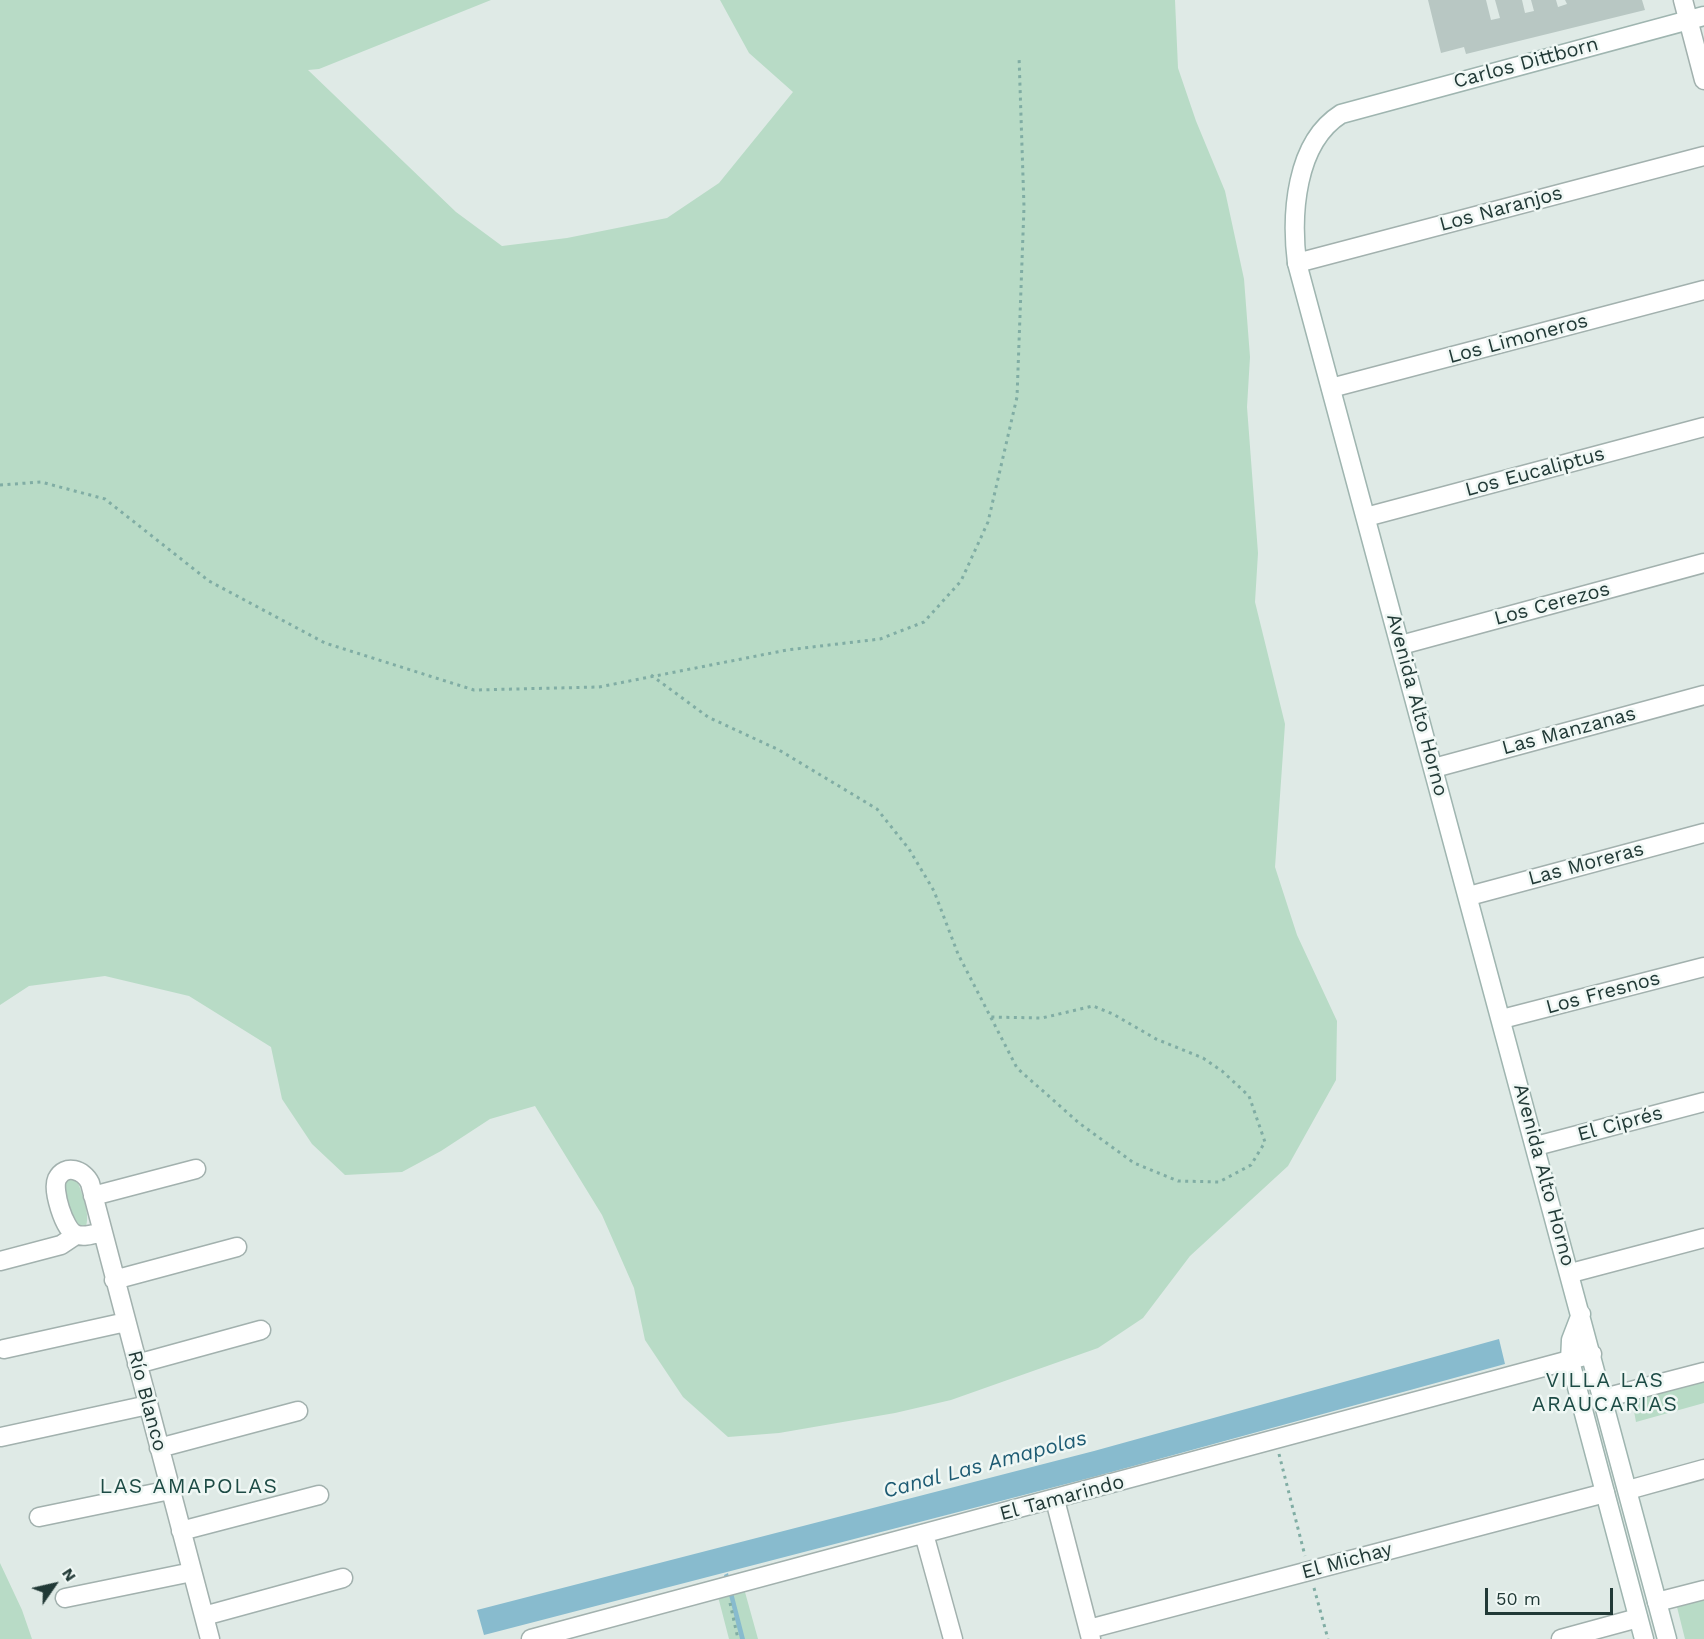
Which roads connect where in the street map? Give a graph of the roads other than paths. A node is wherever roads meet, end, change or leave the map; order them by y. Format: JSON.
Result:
{"nodes":[{"id":1,"x":1683,"y":0,"type":"edge"},
{"id":2,"x":1696,"y":18,"type":"edge"},
{"id":3,"x":1704,"y":80,"type":"edge"},
{"id":4,"x":1349,"y":110,"type":"joint"},
{"id":5,"x":1704,"y":156,"type":"edge"},
{"id":6,"x":1297,"y":263,"type":"junction"},
{"id":7,"x":1704,"y":290,"type":"edge"},
{"id":8,"x":1331,"y":388,"type":"junction"},
{"id":9,"x":1704,"y":427,"type":"edge"},
{"id":10,"x":1366,"y":517,"type":"junction"},
{"id":11,"x":1704,"y":563,"type":"edge"},
{"id":12,"x":1401,"y":645,"type":"junction"},
{"id":13,"x":1704,"y":695,"type":"edge"},
{"id":14,"x":1434,"y":768,"type":"junction"},
{"id":15,"x":1704,"y":833,"type":"edge"},
{"id":16,"x":1468,"y":896,"type":"junction"},
{"id":17,"x":1704,"y":967,"type":"edge"},
{"id":18,"x":1502,"y":1019,"type":"junction"},
{"id":19,"x":1704,"y":1102,"type":"edge"},
{"id":20,"x":1536,"y":1146,"type":"junction"},
{"id":21,"x":196,"y":1169,"type":"dead end"},
{"id":22,"x":93,"y":1196,"type":"junction"},
{"id":23,"x":102,"y":1232,"type":"junction"},
{"id":24,"x":76,"y":1234,"type":"junction"},
{"id":25,"x":1704,"y":1238,"type":"edge"},
{"id":26,"x":237,"y":1247,"type":"dead end"},
{"id":27,"x":0,"y":1261,"type":"edge"},
{"id":28,"x":1571,"y":1274,"type":"junction"},
{"id":29,"x":114,"y":1280,"type":"junction"},
{"id":30,"x":1581,"y":1314,"type":"junction"},
{"id":31,"x":126,"y":1322,"type":"junction"},
{"id":32,"x":261,"y":1330,"type":"dead end"},
{"id":33,"x":4,"y":1349,"type":"dead end"},
{"id":34,"x":1592,"y":1354,"type":"junction"},
{"id":35,"x":1570,"y":1361,"type":"junction"},
{"id":36,"x":137,"y":1364,"type":"junction"},
{"id":37,"x":1704,"y":1372,"type":"edge"},
{"id":38,"x":1604,"y":1398,"type":"junction"},
{"id":39,"x":148,"y":1405,"type":"junction"},
{"id":40,"x":298,"y":1411,"type":"dead end"},
{"id":41,"x":1,"y":1437,"type":"edge"},
{"id":42,"x":159,"y":1448,"type":"junction"},
{"id":43,"x":1704,"y":1469,"type":"edge"},
{"id":44,"x":170,"y":1490,"type":"junction"},
{"id":45,"x":1628,"y":1490,"type":"junction"},
{"id":46,"x":1605,"y":1493,"type":"junction"},
{"id":47,"x":319,"y":1495,"type":"dead end"},
{"id":48,"x":1055,"y":1500,"type":"junction"},
{"id":49,"x":39,"y":1517,"type":"dead end"},
{"id":50,"x":181,"y":1531,"type":"junction"},
{"id":51,"x":924,"y":1534,"type":"junction"},
{"id":52,"x":192,"y":1572,"type":"junction"},
{"id":53,"x":343,"y":1578,"type":"dead end"},
{"id":54,"x":1704,"y":1590,"type":"edge"},
{"id":55,"x":64,"y":1598,"type":"dead end"},
{"id":56,"x":1657,"y":1602,"type":"junction"},
{"id":57,"x":204,"y":1616,"type":"junction"},
{"id":58,"x":1638,"y":1618,"type":"junction"},
{"id":59,"x":1090,"y":1634,"type":"edge"},
{"id":60,"x":210,"y":1639,"type":"edge"},
{"id":61,"x":531,"y":1639,"type":"edge"},
{"id":62,"x":953,"y":1639,"type":"edge"},
{"id":63,"x":1561,"y":1639,"type":"edge"},
{"id":64,"x":1644,"y":1639,"type":"edge"},
{"id":65,"x":1667,"y":1639,"type":"edge"}],
"edges":[{"from":1,"to":2,"type":"street"},
{"from":2,"to":3,"type":"street"},
{"from":2,"to":4,"type":"street","name":"Carlos Dittborn"},
{"from":4,"to":6,"type":"street","name":"Avenida Alto Horno"},
{"from":5,"to":6,"type":"street","name":"Los Naranjos"},
{"from":6,"to":8,"type":"street","name":"Avenida Alto Horno"},
{"from":7,"to":8,"type":"street","name":"Los Limoneros"},
{"from":8,"to":10,"type":"street","name":"Avenida Alto Horno"},
{"from":9,"to":10,"type":"street","name":"Los Eucaliptus"},
{"from":10,"to":12,"type":"street","name":"Avenida Alto Horno"},
{"from":11,"to":12,"type":"street","name":"Los Cerezos"},
{"from":12,"to":14,"type":"street","name":"Avenida Alto Horno"},
{"from":13,"to":14,"type":"street","name":"Las Manzanas"},
{"from":14,"to":16,"type":"street","name":"Avenida Alto Horno"},
{"from":15,"to":16,"type":"street","name":"Las Moreras"},
{"from":16,"to":18,"type":"street","name":"Avenida Alto Horno"},
{"from":17,"to":18,"type":"street","name":"Los Fresnos"},
{"from":18,"to":20,"type":"street","name":"Avenida Alto Horno"},
{"from":19,"to":20,"type":"street","name":"El Ciprés"},
{"from":20,"to":28,"type":"street","name":"Avenida Alto Horno"},
{"from":21,"to":22,"type":"street"},
{"from":22,"to":23,"type":"street","name":"Río Blanco"},
{"from":22,"to":24,"type":"street","name":"Río Blanco"},
{"from":23,"to":24,"type":"street"},
{"from":23,"to":29,"type":"street","name":"Río Blanco"},
{"from":24,"to":27,"type":"street"},
{"from":25,"to":28,"type":"street"},
{"from":26,"to":29,"type":"street"},
{"from":28,"to":30,"type":"street","name":"Avenida Alto Horno"},
{"from":29,"to":31,"type":"street","name":"Río Blanco"},
{"from":30,"to":34,"type":"street","name":"Avenida Alto Horno"},
{"from":30,"to":35,"type":"street"},
{"from":31,"to":33,"type":"street"},
{"from":31,"to":36,"type":"street","name":"Río Blanco"},
{"from":32,"to":36,"type":"street"},
{"from":34,"to":35,"type":"street","name":"El Tamarindo"},
{"from":34,"to":38,"type":"street","name":"Avenida Alto Horno"},
{"from":35,"to":46,"type":"street"},
{"from":35,"to":48,"type":"street","name":"El Tamarindo"},
{"from":36,"to":39,"type":"street","name":"Río Blanco"},
{"from":37,"to":38,"type":"street"},
{"from":38,"to":45,"type":"street","name":"Avenida Alto Horno"},
{"from":39,"to":41,"type":"street"},
{"from":39,"to":42,"type":"street","name":"Río Blanco"},
{"from":40,"to":42,"type":"street"},
{"from":42,"to":44,"type":"street","name":"Río Blanco"},
{"from":43,"to":45,"type":"street"},
{"from":44,"to":49,"type":"street"},
{"from":44,"to":50,"type":"street","name":"Río Blanco"},
{"from":45,"to":56,"type":"street","name":"Avenida Alto Horno"},
{"from":46,"to":58,"type":"street"},
{"from":46,"to":59,"type":"street","name":"El Michay"},
{"from":47,"to":50,"type":"street"},
{"from":48,"to":51,"type":"street","name":"El Tamarindo"},
{"from":48,"to":59,"type":"street"},
{"from":50,"to":52,"type":"street","name":"Río Blanco"},
{"from":51,"to":61,"type":"street","name":"El Tamarindo"},
{"from":51,"to":62,"type":"street"},
{"from":52,"to":55,"type":"street"},
{"from":52,"to":57,"type":"street","name":"Río Blanco"},
{"from":53,"to":57,"type":"street"},
{"from":54,"to":56,"type":"street"},
{"from":56,"to":65,"type":"street","name":"Avenida Alto Horno"},
{"from":57,"to":60,"type":"street","name":"Río Blanco"},
{"from":58,"to":63,"type":"street"},
{"from":58,"to":64,"type":"street"}]}
